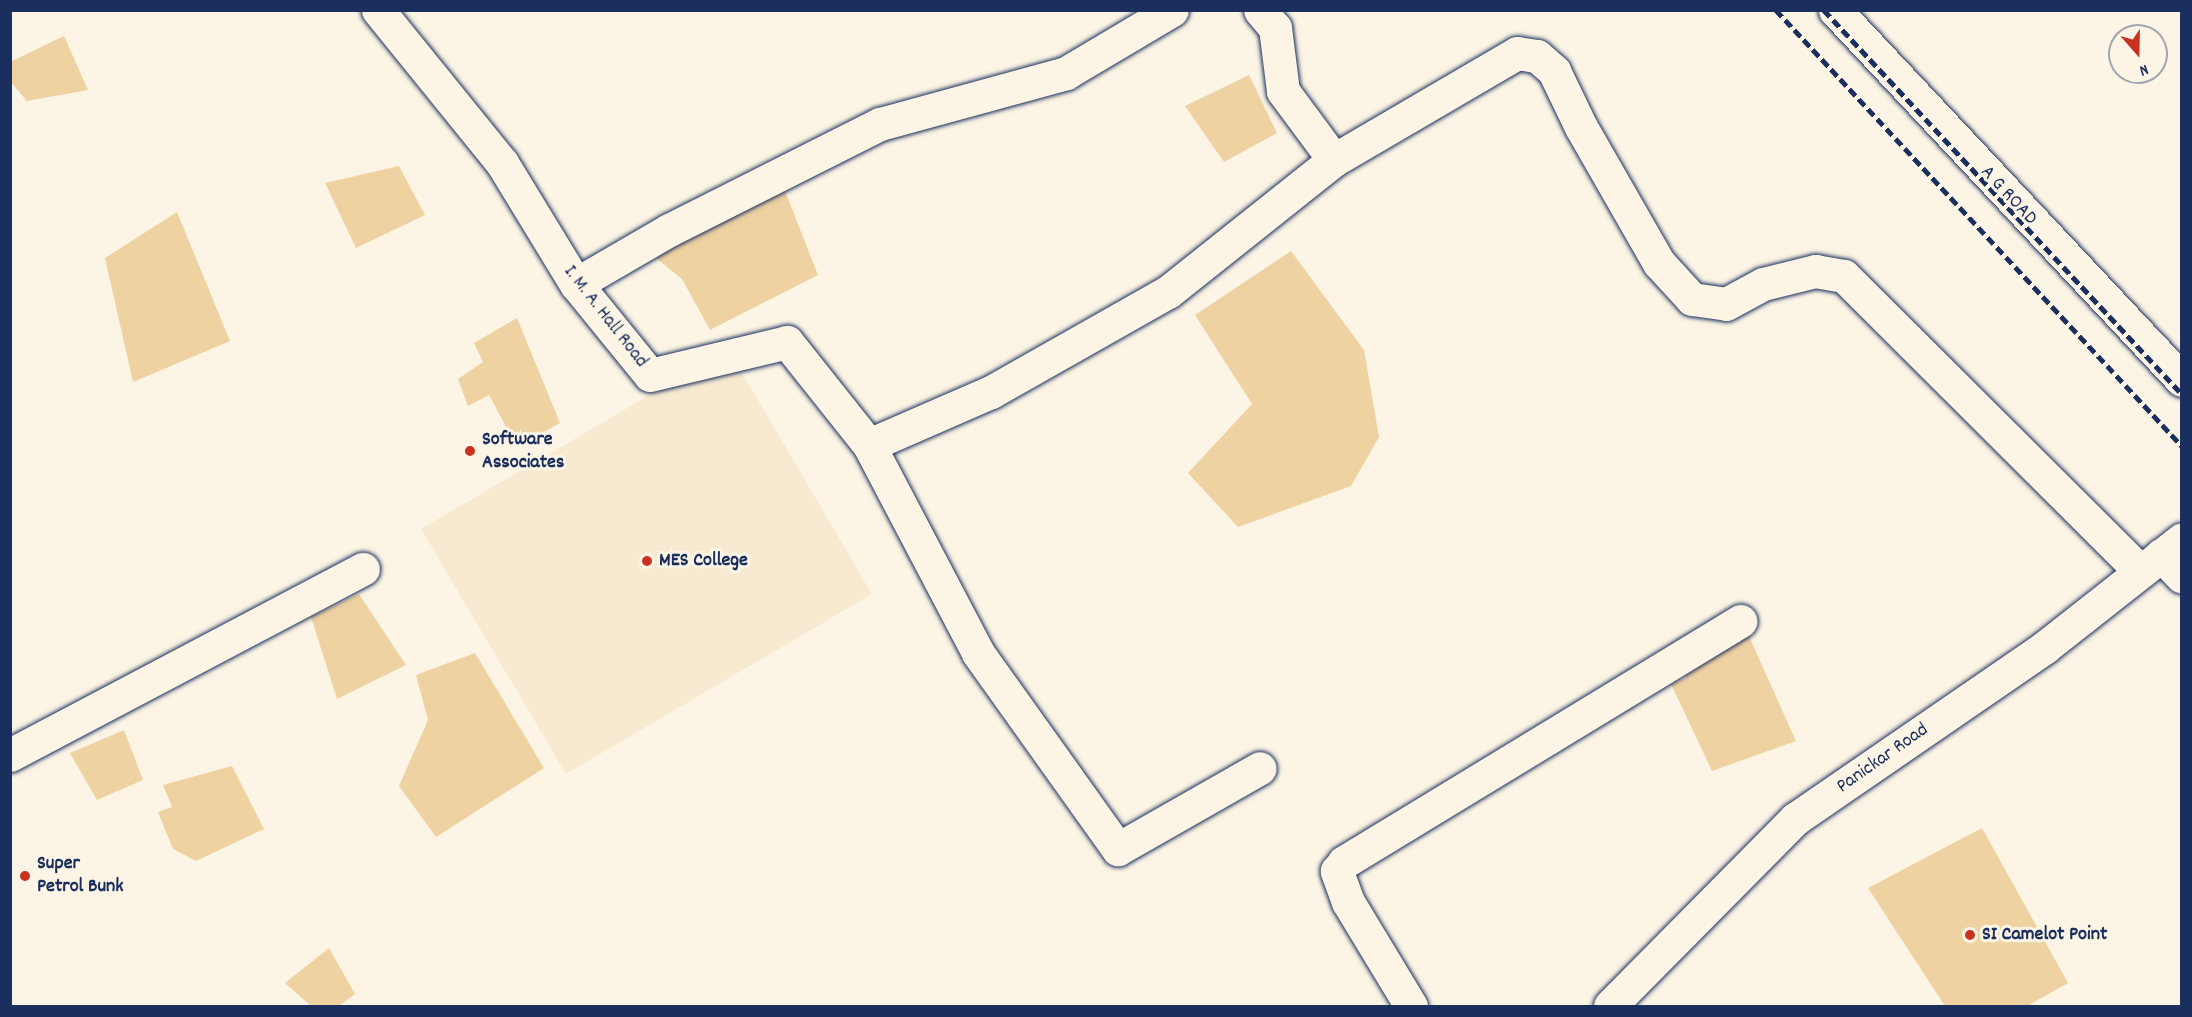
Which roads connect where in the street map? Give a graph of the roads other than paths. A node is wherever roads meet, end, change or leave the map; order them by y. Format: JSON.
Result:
{"nodes":[{"id":1,"x":378,"y":10,"type":"edge"},
{"id":2,"x":1172,"y":10,"type":"edge"},
{"id":3,"x":1260,"y":10,"type":"edge"},
{"id":4,"x":1835,"y":10,"type":"edge"},
{"id":5,"x":1334,"y":160,"type":"junction"},
{"id":6,"x":576,"y":284,"type":"junction"},
{"id":7,"x":2181,"y":381,"type":"edge"},
{"id":8,"x":869,"y":445,"type":"junction"},
{"id":9,"x":2166,"y":560,"type":"edge"},
{"id":10,"x":363,"y":570,"type":"dead end"},
{"id":11,"x":1741,"y":621,"type":"dead end"},
{"id":12,"x":10,"y":755,"type":"edge"},
{"id":13,"x":1260,"y":768,"type":"dead end"},
{"id":14,"x":1411,"y":1006,"type":"edge"},
{"id":15,"x":1610,"y":1006,"type":"edge"}],
"edges":[{"from":1,"to":6,"type":"street","name":"I. M. A. Hall Road"},
{"from":2,"to":6,"type":"street"},
{"from":3,"to":5,"type":"street"},
{"from":4,"to":7,"type":"street","name":"A G ROAD"},
{"from":5,"to":8,"type":"street"},
{"from":5,"to":9,"type":"street"},
{"from":6,"to":8,"type":"street","name":"I. M. A. Hall Road"},
{"from":8,"to":13,"type":"street"},
{"from":9,"to":15,"type":"street","name":"Panickar Road"},
{"from":10,"to":12,"type":"street"},
{"from":11,"to":14,"type":"street"}]}
